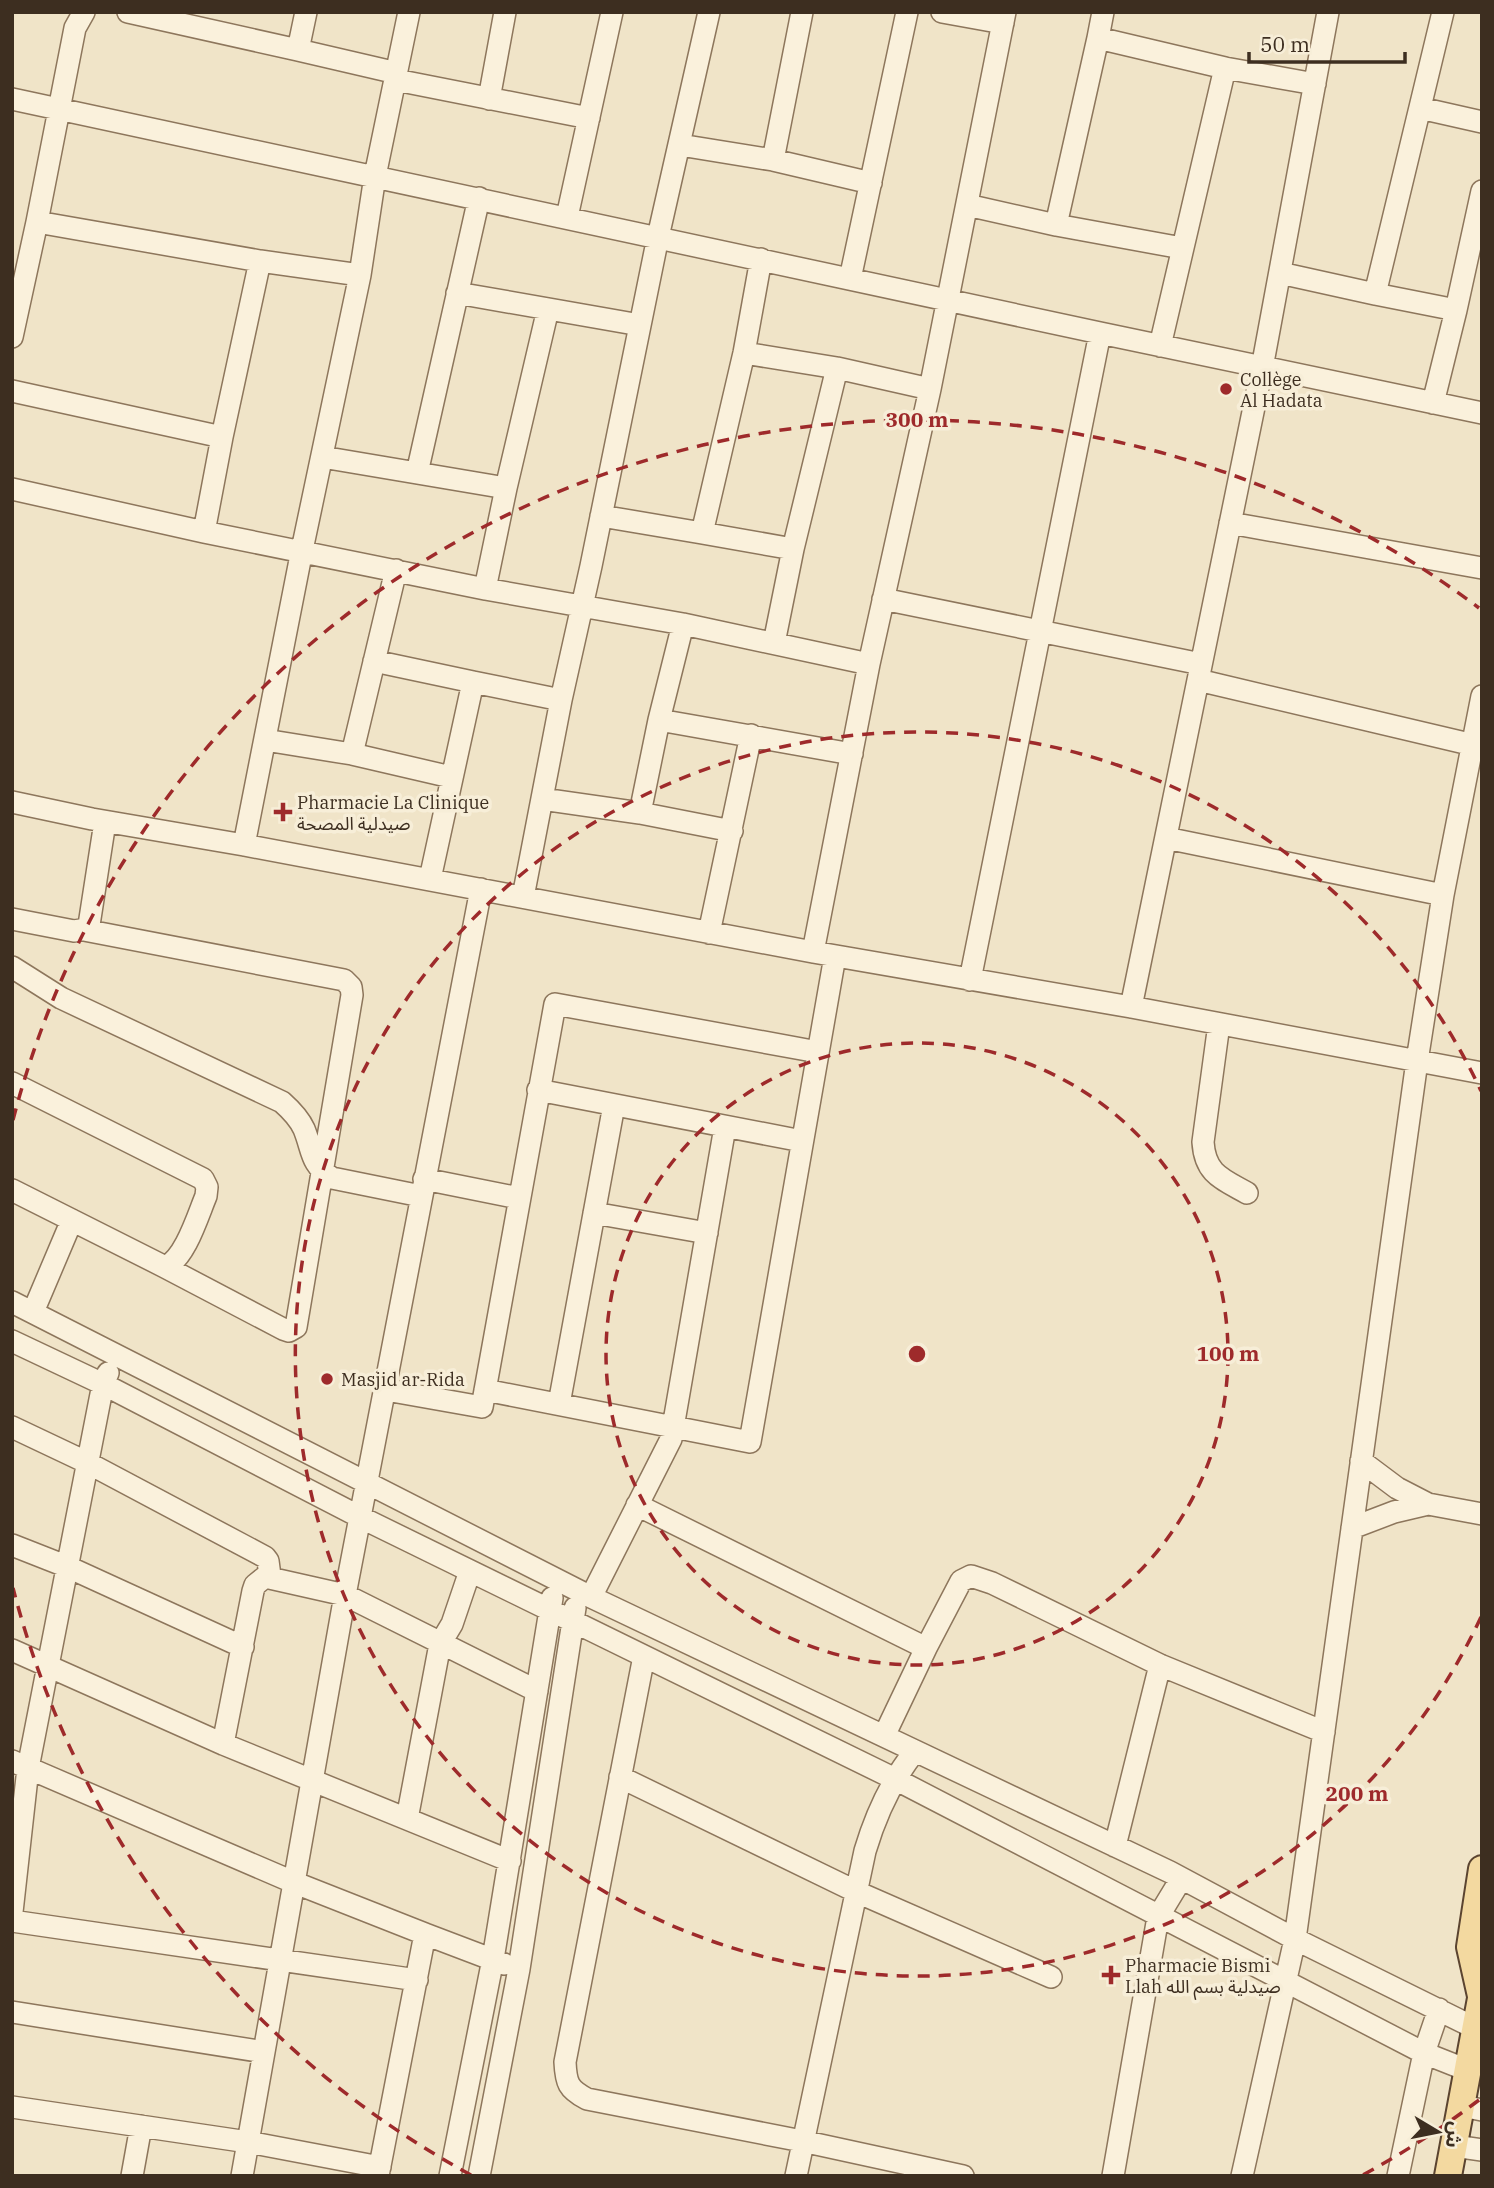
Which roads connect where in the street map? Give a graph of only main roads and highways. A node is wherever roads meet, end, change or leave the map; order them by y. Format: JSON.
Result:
{"nodes":[{"id":1,"x":1482,"y":1869,"type":"edge"},
{"id":2,"x":1481,"y":1995,"type":"edge"},
{"id":3,"x":1472,"y":2108,"type":"edge"},
{"id":4,"x":1448,"y":2176,"type":"edge"}],
"edges":[{"from":1,"to":2,"type":"main road"},
{"from":2,"to":3,"type":"main road"},
{"from":3,"to":4,"type":"main road"}]}
